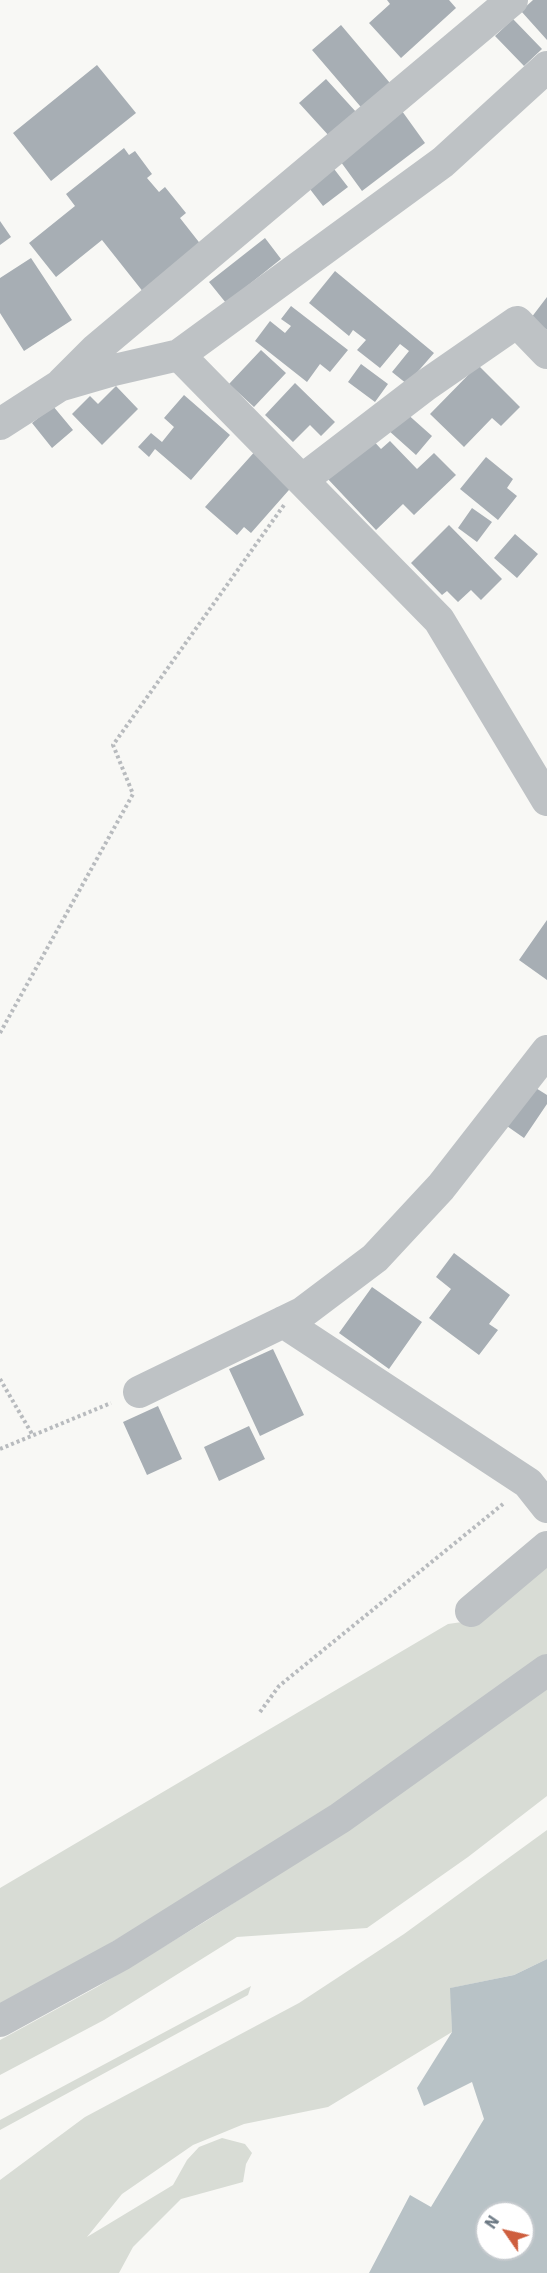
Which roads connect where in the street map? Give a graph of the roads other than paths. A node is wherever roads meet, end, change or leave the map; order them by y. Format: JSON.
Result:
{"nodes":[{"id":1,"x":512,"y":0,"type":"edge"},
{"id":2,"x":547,"y":67,"type":"edge"},
{"id":3,"x":547,"y":353,"type":"edge"},
{"id":4,"x":179,"y":355,"type":"junction"},
{"id":5,"x":59,"y":386,"type":"junction"},
{"id":6,"x":0,"y":424,"type":"edge"},
{"id":7,"x":302,"y":480,"type":"junction"},
{"id":8,"x":547,"y":800,"type":"edge"},
{"id":9,"x":547,"y":1051,"type":"edge"},
{"id":10,"x":283,"y":1322,"type":"junction"},
{"id":11,"x":139,"y":1392,"type":"road end"},
{"id":12,"x":541,"y":1489,"type":"edge"},
{"id":13,"x":547,"y":1547,"type":"edge"},
{"id":14,"x":471,"y":1611,"type":"dead end"},
{"id":15,"x":547,"y":1670,"type":"edge"},
{"id":16,"x":0,"y":2021,"type":"edge"}],
"edges":[{"from":1,"to":5,"type":"street"},
{"from":2,"to":4,"type":"street"},
{"from":3,"to":7,"type":"street"},
{"from":4,"to":5,"type":"street"},
{"from":4,"to":7,"type":"street"},
{"from":5,"to":6,"type":"street"},
{"from":7,"to":8,"type":"street"},
{"from":9,"to":10,"type":"street"},
{"from":10,"to":11,"type":"street"},
{"from":10,"to":12,"type":"street"},
{"from":13,"to":14,"type":"street"},
{"from":15,"to":16,"type":"street"}]}
